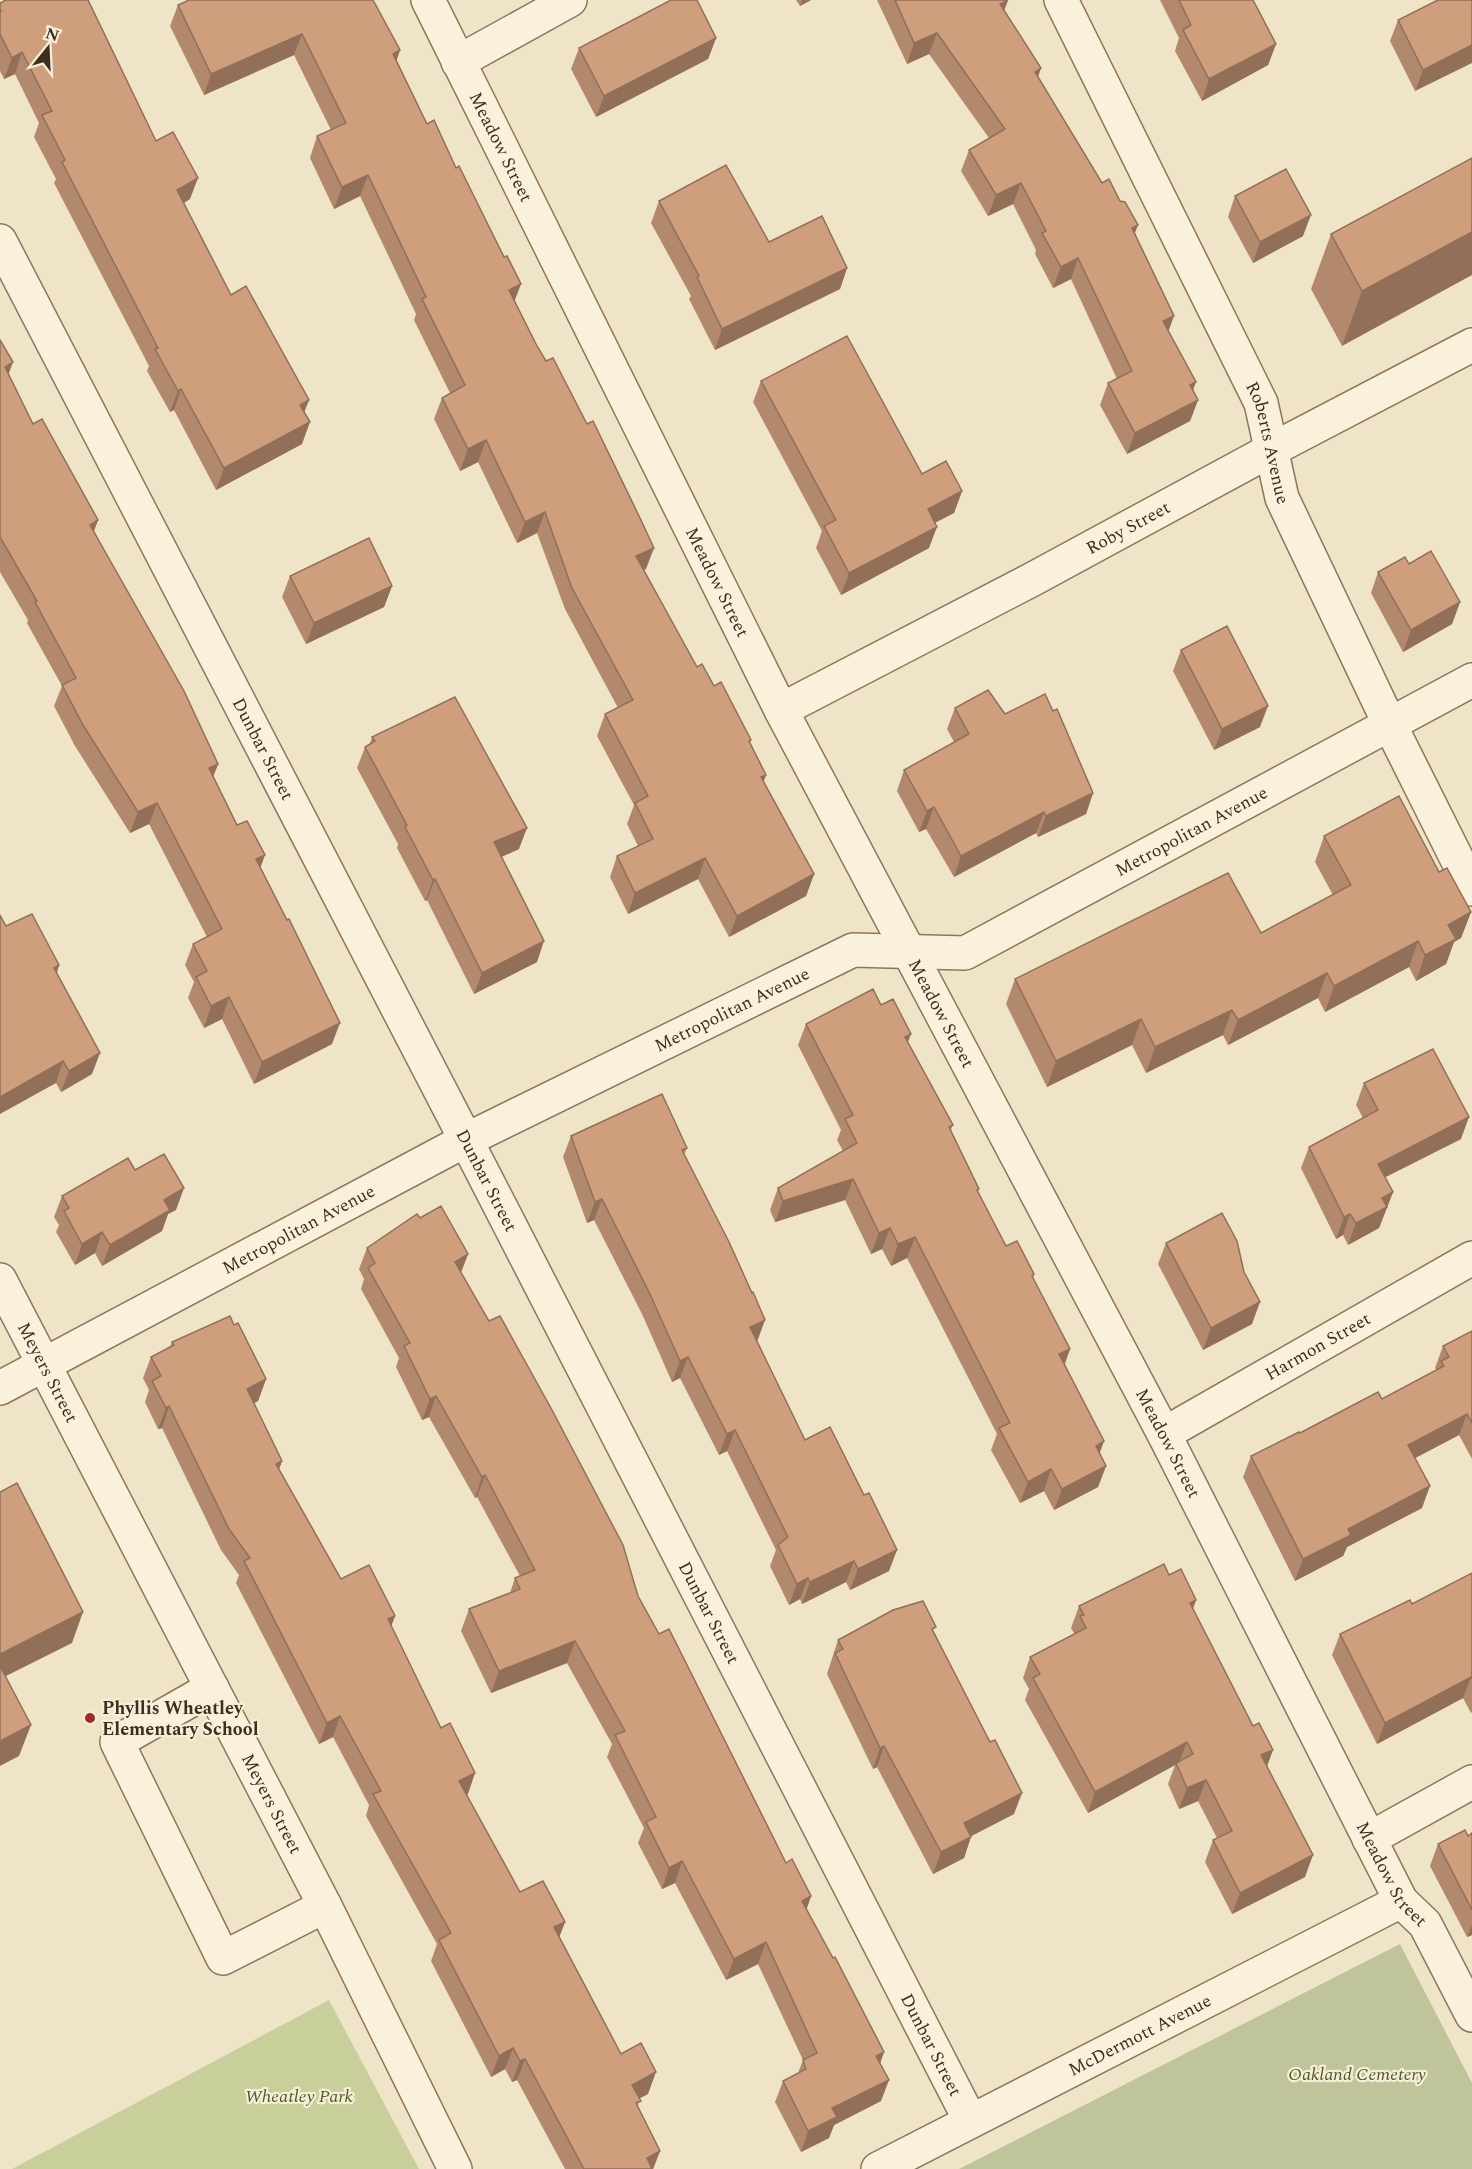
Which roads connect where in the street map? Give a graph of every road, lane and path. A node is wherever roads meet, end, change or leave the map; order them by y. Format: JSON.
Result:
{"nodes":[{"id":1,"x":428,"y":0,"type":"edge"},
{"id":2,"x":570,"y":0,"type":"edge"},
{"id":3,"x":1061,"y":0,"type":"edge"},
{"id":4,"x":458,"y":62,"type":"junction"},
{"id":5,"x":0,"y":241,"type":"edge"},
{"id":6,"x":1472,"y":345,"type":"edge"},
{"id":7,"x":1271,"y":450,"type":"junction"},
{"id":8,"x":1472,"y":680,"type":"edge"},
{"id":9,"x":782,"y":710,"type":"junction"},
{"id":10,"x":1390,"y":725,"type":"junction"},
{"id":11,"x":1472,"y":889,"type":"edge"},
{"id":12,"x":908,"y":950,"type":"junction"},
{"id":13,"x":466,"y":1140,"type":"junction"},
{"id":14,"x":1472,"y":1258,"type":"edge"},
{"id":15,"x":0,"y":1280,"type":"edge"},
{"id":16,"x":44,"y":1365,"type":"junction"},
{"id":17,"x":0,"y":1388,"type":"edge"},
{"id":18,"x":1164,"y":1434,"type":"junction"},
{"id":19,"x":212,"y":1688,"type":"junction"},
{"id":20,"x":1472,"y":1782,"type":"edge"},
{"id":21,"x":1369,"y":1839,"type":"junction"},
{"id":22,"x":1401,"y":1901,"type":"junction"},
{"id":23,"x":326,"y":1906,"type":"junction"},
{"id":24,"x":1472,"y":2015,"type":"edge"},
{"id":25,"x":970,"y":2120,"type":"junction"},
{"id":26,"x":455,"y":2169,"type":"edge"},
{"id":27,"x":878,"y":2169,"type":"edge"}],
"edges":[{"from":1,"to":4,"type":"street","name":"Meadow Street"},
{"from":2,"to":4,"type":"street"},
{"from":3,"to":7,"type":"street","name":"Roberts Avenue"},
{"from":4,"to":9,"type":"street","name":"Meadow Street"},
{"from":5,"to":13,"type":"street","name":"Dunbar Street"},
{"from":6,"to":7,"type":"street","name":"Roby Street"},
{"from":7,"to":9,"type":"street","name":"Roby Street"},
{"from":7,"to":10,"type":"street","name":"Roberts Avenue"},
{"from":8,"to":10,"type":"street","name":"Metropolitan Avenue"},
{"from":9,"to":12,"type":"street","name":"Meadow Street"},
{"from":10,"to":11,"type":"street","name":"Roberts Avenue"},
{"from":10,"to":12,"type":"street","name":"Metropolitan Avenue"},
{"from":12,"to":13,"type":"street","name":"Metropolitan Avenue"},
{"from":12,"to":18,"type":"street","name":"Meadow Street"},
{"from":13,"to":16,"type":"street","name":"Metropolitan Avenue"},
{"from":13,"to":25,"type":"street","name":"Dunbar Street"},
{"from":14,"to":18,"type":"street","name":"Harmon Street"},
{"from":15,"to":16,"type":"street","name":"Meyers Street"},
{"from":16,"to":17,"type":"street","name":"Metropolitan Avenue"},
{"from":16,"to":19,"type":"street","name":"Meyers Street"},
{"from":18,"to":21,"type":"street","name":"Meadow Street"},
{"from":19,"to":23,"type":"street","name":"Meyers Street"},
{"from":19,"to":23,"type":"street"},
{"from":20,"to":21,"type":"street"},
{"from":21,"to":22,"type":"street","name":"Meadow Street"},
{"from":22,"to":24,"type":"street","name":"Meadow Street"},
{"from":22,"to":25,"type":"street","name":"McDermott Avenue"},
{"from":23,"to":26,"type":"street","name":"Meyers Street"},
{"from":25,"to":27,"type":"street","name":"McDermott Avenue"}]}
